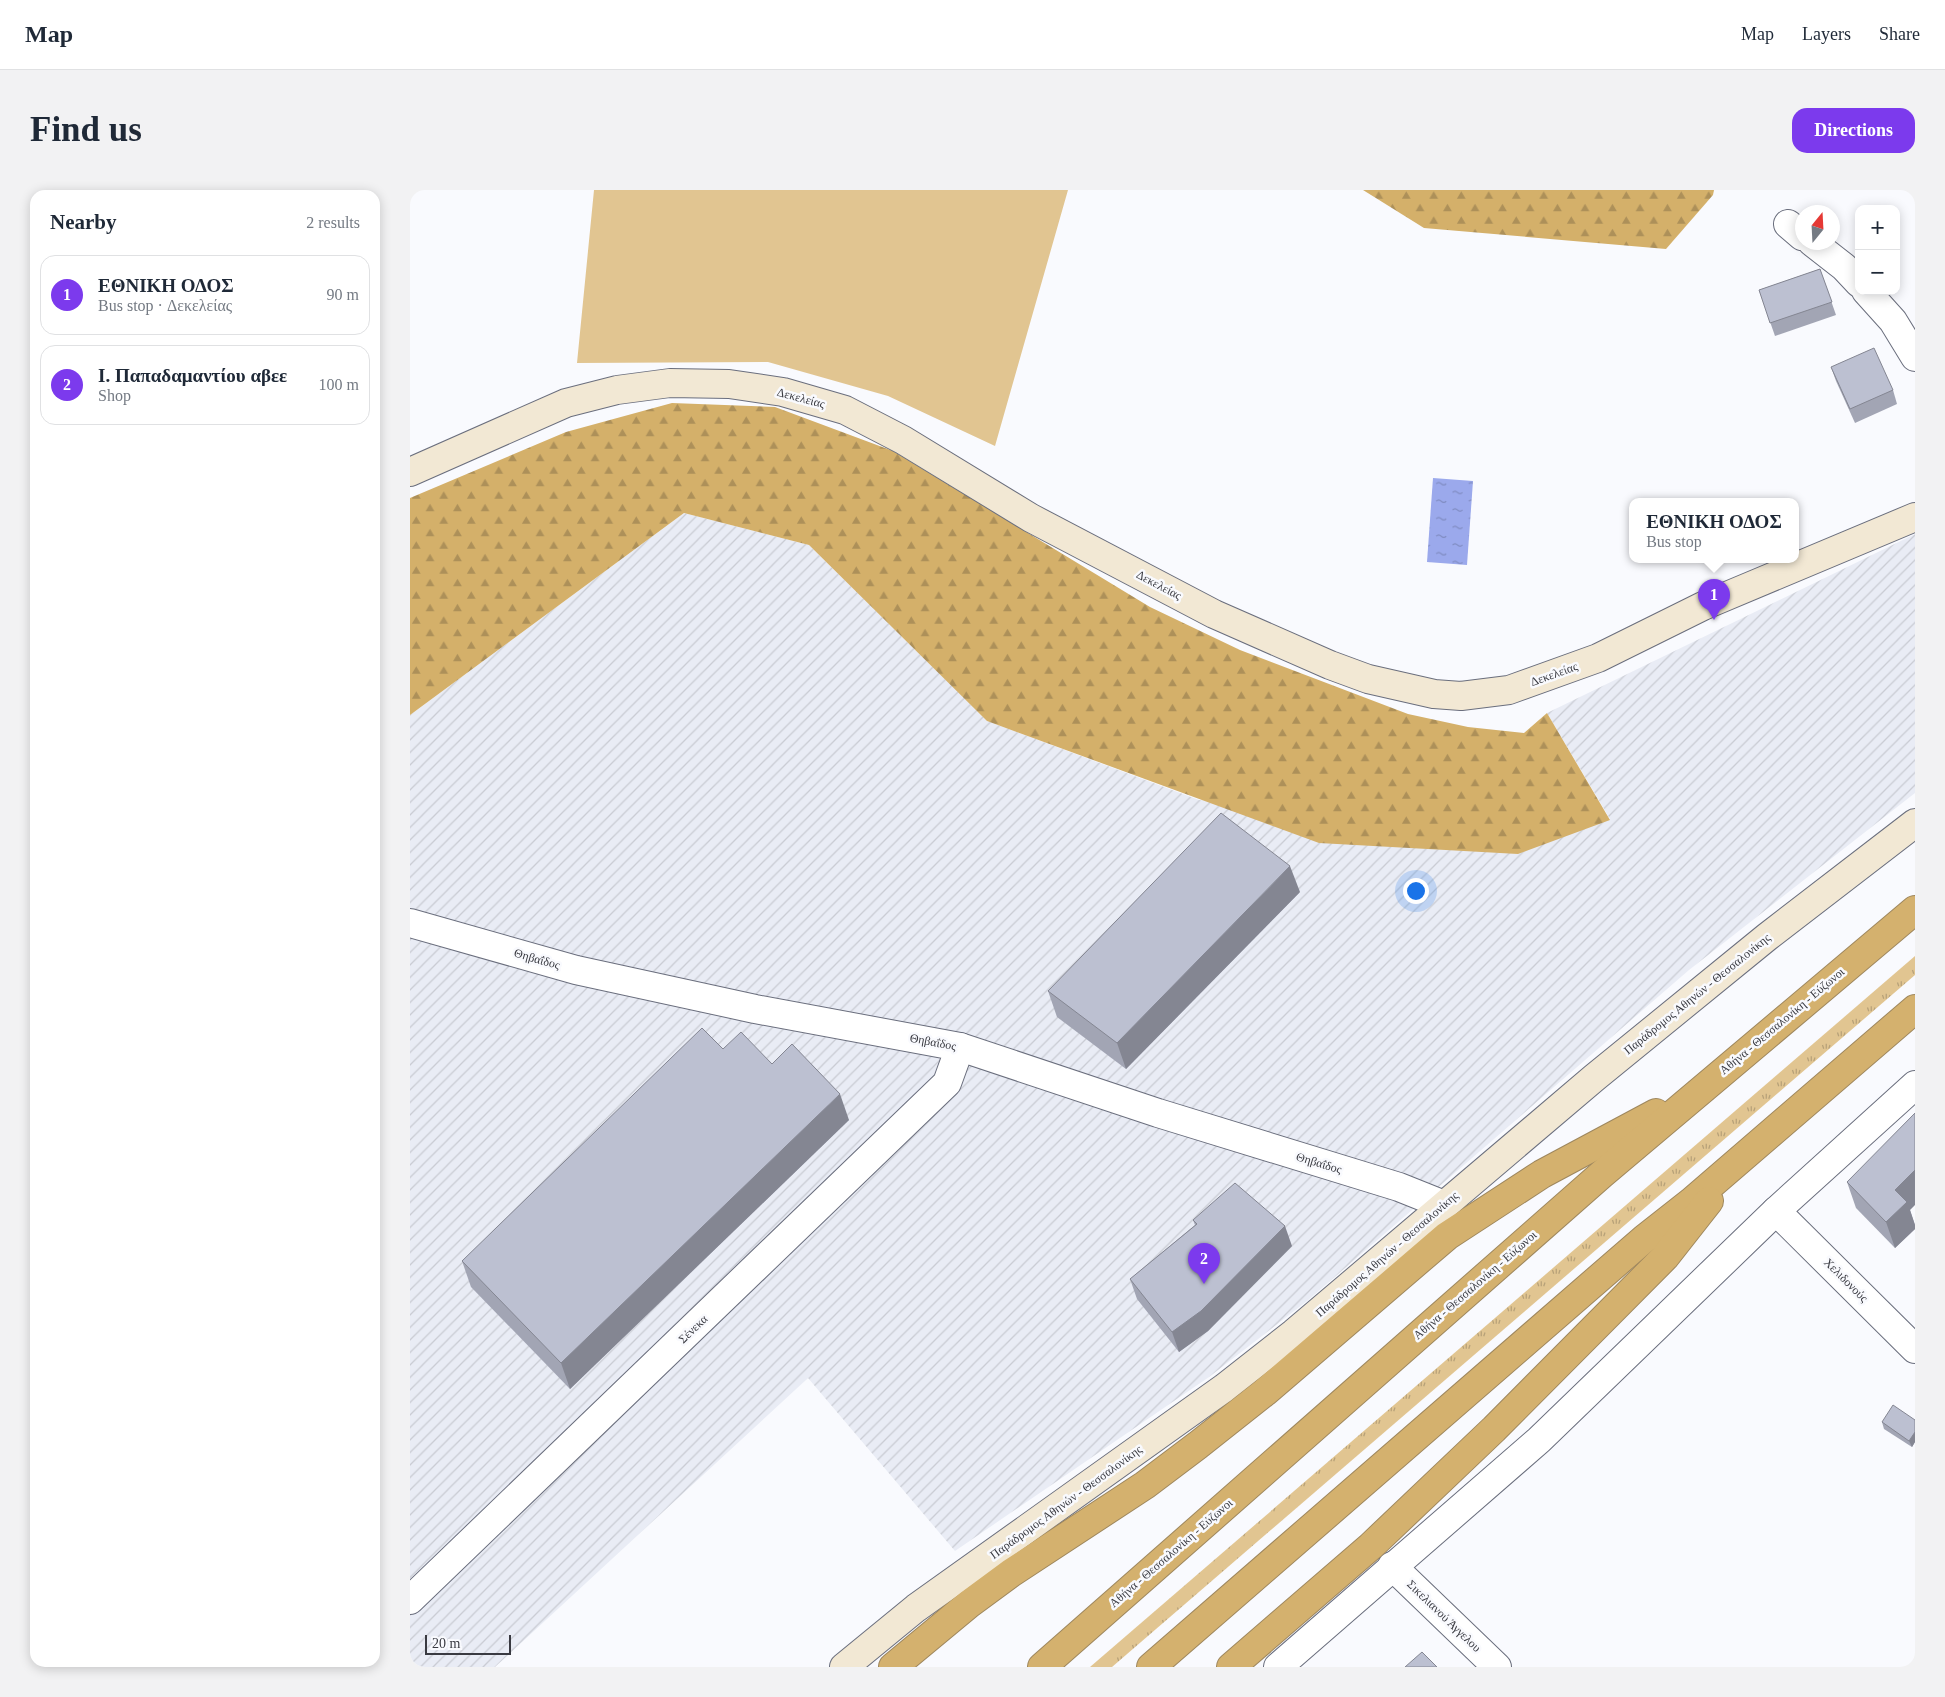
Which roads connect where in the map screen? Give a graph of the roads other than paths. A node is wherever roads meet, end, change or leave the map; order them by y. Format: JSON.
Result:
{"nodes":[{"id":1,"x":1822,"y":250,"type":"edge"},
{"id":2,"x":1855,"y":279,"type":"edge"},
{"id":3,"x":1870,"y":295,"type":"edge"},
{"id":4,"x":1915,"y":357,"type":"edge"},
{"id":5,"x":410,"y":472,"type":"edge"},
{"id":6,"x":1915,"y":517,"type":"edge"},
{"id":7,"x":1915,"y":823,"type":"edge"},
{"id":8,"x":1915,"y":910,"type":"edge"},
{"id":9,"x":410,"y":922,"type":"edge"},
{"id":10,"x":1915,"y":1009,"type":"edge"},
{"id":11,"x":960,"y":1047,"type":"junction"},
{"id":12,"x":1915,"y":1084,"type":"edge"},
{"id":13,"x":1703,"y":1088,"type":"junction"},
{"id":14,"x":1749,"y":1151,"type":"junction"},
{"id":15,"x":1444,"y":1205,"type":"junction"},
{"id":16,"x":1776,"y":1211,"type":"junction"},
{"id":17,"x":1915,"y":1349,"type":"edge"},
{"id":18,"x":1392,"y":1566,"type":"junction"},
{"id":19,"x":410,"y":1600,"type":"edge"},
{"id":20,"x":844,"y":1667,"type":"edge"},
{"id":21,"x":893,"y":1667,"type":"edge"},
{"id":22,"x":1042,"y":1667,"type":"edge"},
{"id":23,"x":1152,"y":1667,"type":"edge"},
{"id":24,"x":1232,"y":1667,"type":"edge"},
{"id":25,"x":1278,"y":1667,"type":"edge"},
{"id":26,"x":1497,"y":1667,"type":"edge"}],
"edges":[{"from":1,"to":2,"type":"street"},
{"from":3,"to":4,"type":"street"},
{"from":5,"to":6,"type":"main road","name":"Δεκελείας"},
{"from":7,"to":15,"type":"main road","name":"Παράδρομος Αθηνών - Θεσσαλονίκης"},
{"from":8,"to":13,"type":"highway","name":"Αθήνα - Θεσσαλονίκη - Εύζωνοι"},
{"from":9,"to":11,"type":"street","name":"Θηβαΐδος"},
{"from":10,"to":14,"type":"highway"},
{"from":11,"to":15,"type":"street","name":"Θηβαΐδος"},
{"from":11,"to":19,"type":"street","name":"Σένεκα"},
{"from":12,"to":16,"type":"street"},
{"from":13,"to":21,"type":"highway"},
{"from":13,"to":22,"type":"highway","name":"Αθήνα - Θεσσαλονίκη - Εύζωνοι"},
{"from":14,"to":23,"type":"highway"},
{"from":14,"to":24,"type":"highway"},
{"from":15,"to":20,"type":"main road","name":"Παράδρομος Αθηνών - Θεσσαλονίκης"},
{"from":16,"to":17,"type":"street","name":"Χελιδονούς"},
{"from":16,"to":18,"type":"street"},
{"from":18,"to":25,"type":"street"},
{"from":18,"to":26,"type":"street","name":"Σικελιανού Άγγελου"}]}
